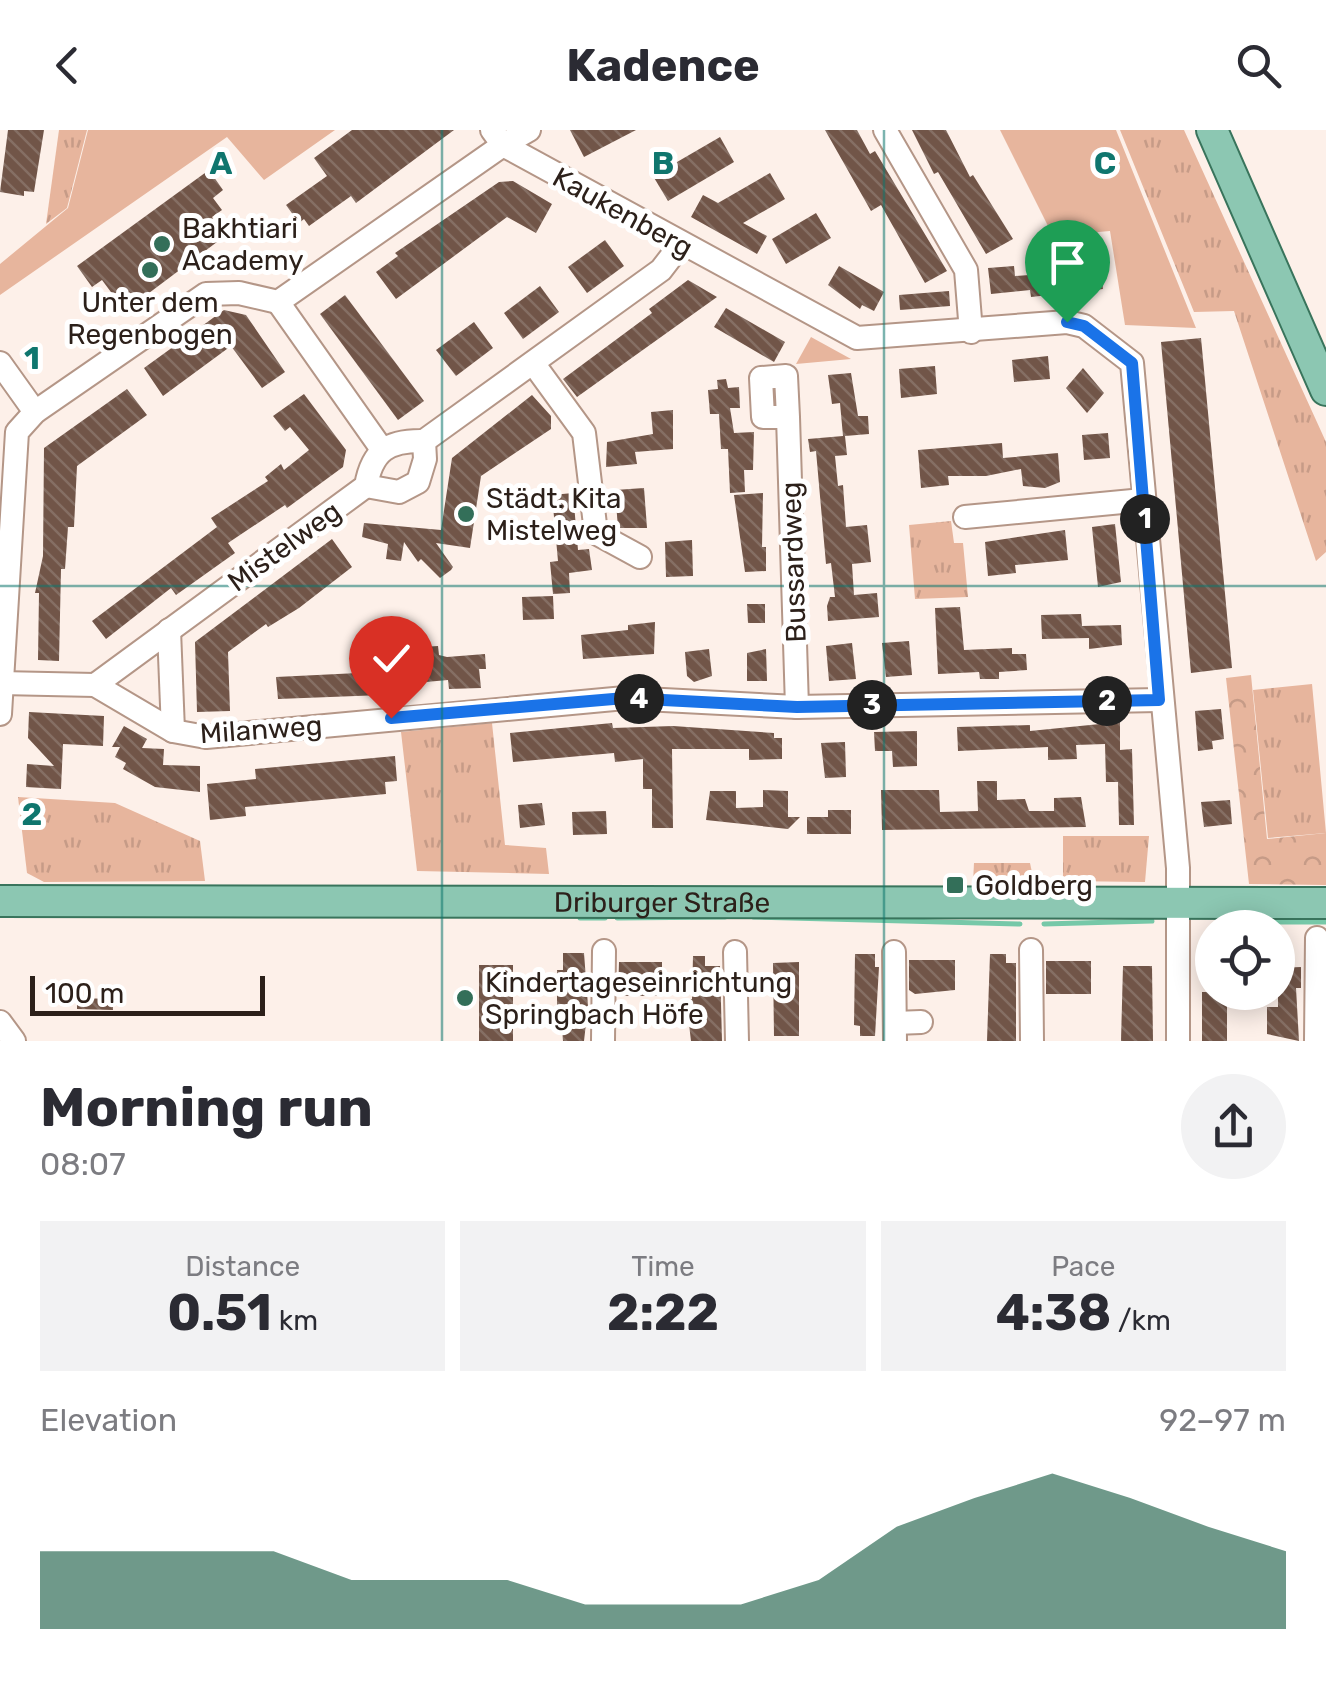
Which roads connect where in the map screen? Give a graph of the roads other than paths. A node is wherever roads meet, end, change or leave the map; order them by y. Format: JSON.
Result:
{"nodes":[{"id":1,"x":529,"y":130,"type":"edge"},
{"id":2,"x":885,"y":130,"type":"edge"},
{"id":3,"x":1212,"y":130,"type":"edge"},
{"id":4,"x":497,"y":138,"type":"edge"},
{"id":5,"x":682,"y":244,"type":"junction"},
{"id":6,"x":278,"y":302,"type":"junction"},
{"id":7,"x":971,"y":332,"type":"junction"},
{"id":8,"x":0,"y":362,"type":"edge"},
{"id":9,"x":533,"y":363,"type":"junction"},
{"id":10,"x":1326,"y":390,"type":"edge"},
{"id":11,"x":35,"y":412,"type":"junction"},
{"id":12,"x":788,"y":416,"type":"dead end"},
{"id":13,"x":424,"y":441,"type":"junction"},
{"id":14,"x":381,"y":448,"type":"junction"},
{"id":15,"x":366,"y":486,"type":"junction"},
{"id":16,"x":1143,"y":500,"type":"junction"},
{"id":17,"x":964,"y":517,"type":"dead end"},
{"id":18,"x":640,"y":558,"type":"dead end"},
{"id":19,"x":170,"y":630,"type":"junction"},
{"id":20,"x":1,"y":682,"type":"edge"},
{"id":21,"x":94,"y":684,"type":"junction"},
{"id":22,"x":1159,"y":700,"type":"junction"},
{"id":23,"x":797,"y":707,"type":"junction"},
{"id":24,"x":0,"y":714,"type":"edge"},
{"id":25,"x":173,"y":730,"type":"junction"},
{"id":26,"x":0,"y":902,"type":"edge"},
{"id":27,"x":1178,"y":903,"type":"junction"},
{"id":28,"x":1326,"y":903,"type":"edge"},
{"id":29,"x":1317,"y":938,"type":"dead end"},
{"id":30,"x":1030,"y":950,"type":"dead end"},
{"id":31,"x":604,"y":951,"type":"dead end"},
{"id":32,"x":735,"y":952,"type":"dead end"},
{"id":33,"x":894,"y":952,"type":"dead end"},
{"id":34,"x":0,"y":1022,"type":"edge"},
{"id":35,"x":922,"y":1022,"type":"dead end"},
{"id":36,"x":895,"y":1032,"type":"edge"},
{"id":37,"x":14,"y":1041,"type":"edge"},
{"id":38,"x":603,"y":1041,"type":"edge"},
{"id":39,"x":737,"y":1041,"type":"edge"},
{"id":40,"x":1032,"y":1041,"type":"edge"},
{"id":41,"x":1178,"y":1041,"type":"edge"},
{"id":42,"x":1316,"y":1041,"type":"edge"}],
"edges":[{"from":1,"to":4,"type":"street"},
{"from":2,"to":7,"type":"street"},
{"from":3,"to":10,"type":"main road"},
{"from":4,"to":5,"type":"street","name":"Kaukenberg"},
{"from":4,"to":6,"type":"street"},
{"from":5,"to":7,"type":"street","name":"Kaukenberg"},
{"from":5,"to":9,"type":"street"},
{"from":6,"to":11,"type":"street"},
{"from":6,"to":14,"type":"street"},
{"from":7,"to":16,"type":"street","name":"Kaukenberg"},
{"from":8,"to":11,"type":"street"},
{"from":9,"to":13,"type":"street"},
{"from":9,"to":18,"type":"street"},
{"from":11,"to":20,"type":"street"},
{"from":12,"to":23,"type":"street","name":"Bussardweg"},
{"from":13,"to":14,"type":"street"},
{"from":13,"to":15,"type":"street"},
{"from":14,"to":15,"type":"street","name":"Mistelweg"},
{"from":15,"to":19,"type":"street","name":"Mistelweg"},
{"from":16,"to":17,"type":"street"},
{"from":16,"to":22,"type":"street","name":"Kaukenberg"},
{"from":19,"to":21,"type":"street","name":"Mistelweg"},
{"from":19,"to":25,"type":"street"},
{"from":20,"to":21,"type":"street"},
{"from":20,"to":24,"type":"street"},
{"from":21,"to":25,"type":"street","name":"Milanweg"},
{"from":22,"to":23,"type":"street","name":"Milanweg"},
{"from":22,"to":27,"type":"street","name":"Kaukenberg"},
{"from":23,"to":25,"type":"street","name":"Milanweg"},
{"from":26,"to":27,"type":"main road","name":"Driburger Straße"},
{"from":27,"to":28,"type":"main road","name":"Driburger Straße"},
{"from":27,"to":41,"type":"street","name":"Kaukenberg"},
{"from":29,"to":42,"type":"street"},
{"from":30,"to":40,"type":"street"},
{"from":31,"to":38,"type":"street"},
{"from":32,"to":39,"type":"street"},
{"from":33,"to":36,"type":"street"},
{"from":34,"to":37,"type":"street"},
{"from":35,"to":36,"type":"street"}]}
